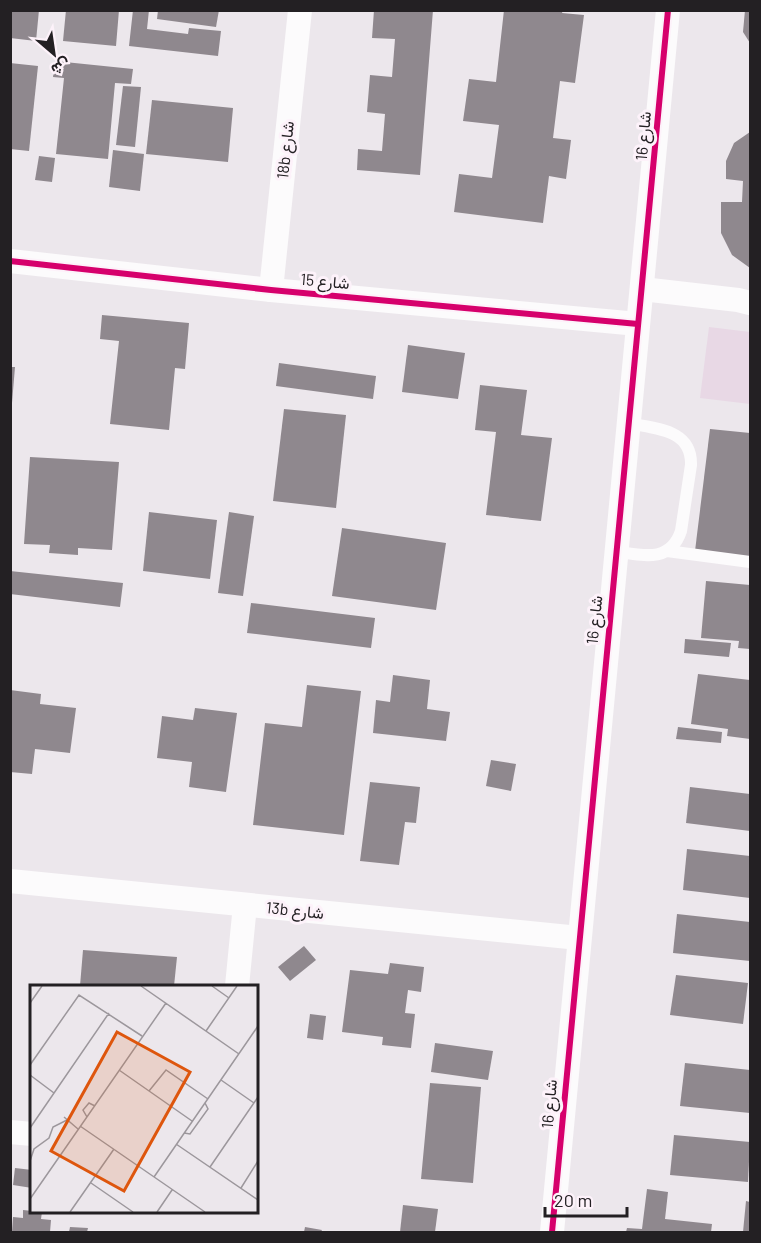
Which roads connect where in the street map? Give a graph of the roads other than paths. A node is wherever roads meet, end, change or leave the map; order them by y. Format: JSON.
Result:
{"nodes":[{"id":1,"x":300,"y":10,"type":"edge"},
{"id":2,"x":668,"y":10,"type":"edge"},
{"id":3,"x":10,"y":261,"type":"edge"},
{"id":4,"x":642,"y":289,"type":"junction"},
{"id":5,"x":271,"y":290,"type":"junction"},
{"id":6,"x":750,"y":303,"type":"edge"},
{"id":7,"x":638,"y":324,"type":"junction"},
{"id":8,"x":628,"y":423,"type":"junction"},
{"id":9,"x":615,"y":551,"type":"junction"},
{"id":10,"x":667,"y":551,"type":"junction"},
{"id":11,"x":750,"y":562,"type":"edge"},
{"id":12,"x":10,"y":881,"type":"edge"},
{"id":13,"x":245,"y":905,"type":"junction"},
{"id":14,"x":579,"y":938,"type":"junction"},
{"id":15,"x":237,"y":985,"type":"edge"},
{"id":16,"x":10,"y":1132,"type":"edge"},
{"id":17,"x":30,"y":1134,"type":"edge"},
{"id":18,"x":552,"y":1233,"type":"edge"}],
"edges":[{"from":1,"to":5,"type":"street","name":"18b شارع"},
{"from":2,"to":4,"type":"street","name":"شارع 16"},
{"from":3,"to":5,"type":"street","name":"شارع 15"},
{"from":4,"to":6,"type":"street"},
{"from":4,"to":7,"type":"street","name":"شارع 16"},
{"from":5,"to":7,"type":"street","name":"شارع 15"},
{"from":7,"to":8,"type":"street","name":"شارع 16"},
{"from":8,"to":9,"type":"street","name":"شارع 16"},
{"from":8,"to":10,"type":"lane"},
{"from":9,"to":10,"type":"lane"},
{"from":9,"to":14,"type":"street","name":"شارع 16"},
{"from":10,"to":11,"type":"lane"},
{"from":12,"to":13,"type":"street","name":"13b شارع"},
{"from":13,"to":14,"type":"street","name":"13b شارع"},
{"from":13,"to":15,"type":"street"},
{"from":14,"to":18,"type":"street","name":"شارع 16"},
{"from":16,"to":17,"type":"street"}]}
